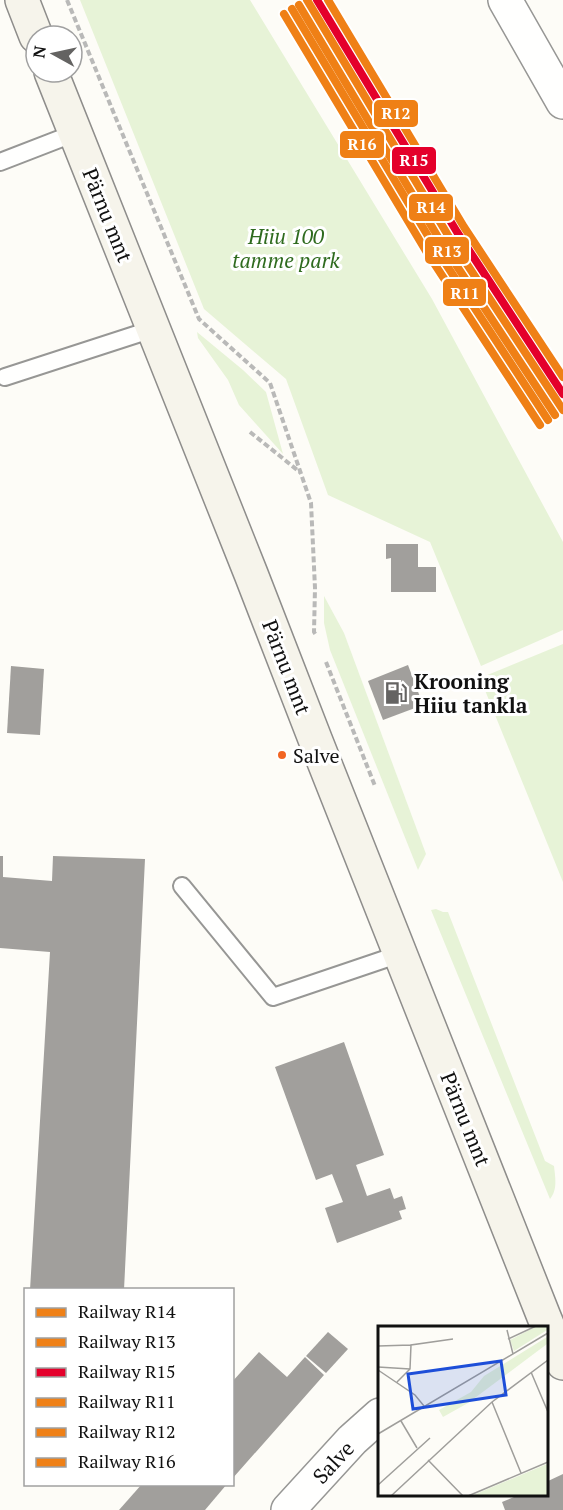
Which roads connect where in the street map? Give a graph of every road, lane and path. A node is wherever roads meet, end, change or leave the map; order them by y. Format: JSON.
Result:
{"nodes":[{"id":1,"x":22,"y":0,"type":"edge"},
{"id":2,"x":68,"y":0,"type":"edge"},
{"id":3,"x":505,"y":0,"type":"edge"},
{"id":4,"x":31,"y":24,"type":"edge"},
{"id":5,"x":56,"y":84,"type":"edge"},
{"id":6,"x":563,"y":102,"type":"edge"},
{"id":7,"x":75,"y":133,"type":"junction"},
{"id":8,"x":0,"y":162,"type":"edge"},
{"id":9,"x":153,"y":329,"type":"junction"},
{"id":10,"x":5,"y":377,"type":"dead end"},
{"id":11,"x":250,"y":432,"type":"dead end"},
{"id":12,"x":301,"y":473,"type":"junction"},
{"id":13,"x":319,"y":643,"type":"dead end"},
{"id":14,"x":323,"y":654,"type":"dead end"},
{"id":15,"x":375,"y":786,"type":"dead end"},
{"id":16,"x":182,"y":886,"type":"dead end"},
{"id":17,"x":400,"y":954,"type":"junction"},
{"id":18,"x":542,"y":1325,"type":"edge"},
{"id":19,"x":548,"y":1336,"type":"edge"},
{"id":20,"x":563,"y":1363,"type":"edge"},
{"id":21,"x":378,"y":1418,"type":"edge"},
{"id":22,"x":288,"y":1510,"type":"edge"}],
"edges":[{"from":1,"to":4,"type":"main road"},
{"from":2,"to":12,"type":"path"},
{"from":3,"to":6,"type":"street"},
{"from":5,"to":7,"type":"main road","name":"Pärnu mnt"},
{"from":7,"to":8,"type":"lane"},
{"from":7,"to":9,"type":"main road","name":"Pärnu mnt"},
{"from":9,"to":10,"type":"lane"},
{"from":9,"to":17,"type":"main road","name":"Pärnu mnt"},
{"from":11,"to":12,"type":"path"},
{"from":12,"to":13,"type":"path"},
{"from":14,"to":15,"type":"path"},
{"from":16,"to":17,"type":"lane"},
{"from":17,"to":18,"type":"main road","name":"Pärnu mnt"},
{"from":19,"to":20,"type":"main road","name":"Pärnu mnt"},
{"from":21,"to":22,"type":"street","name":"Salve"}]}
